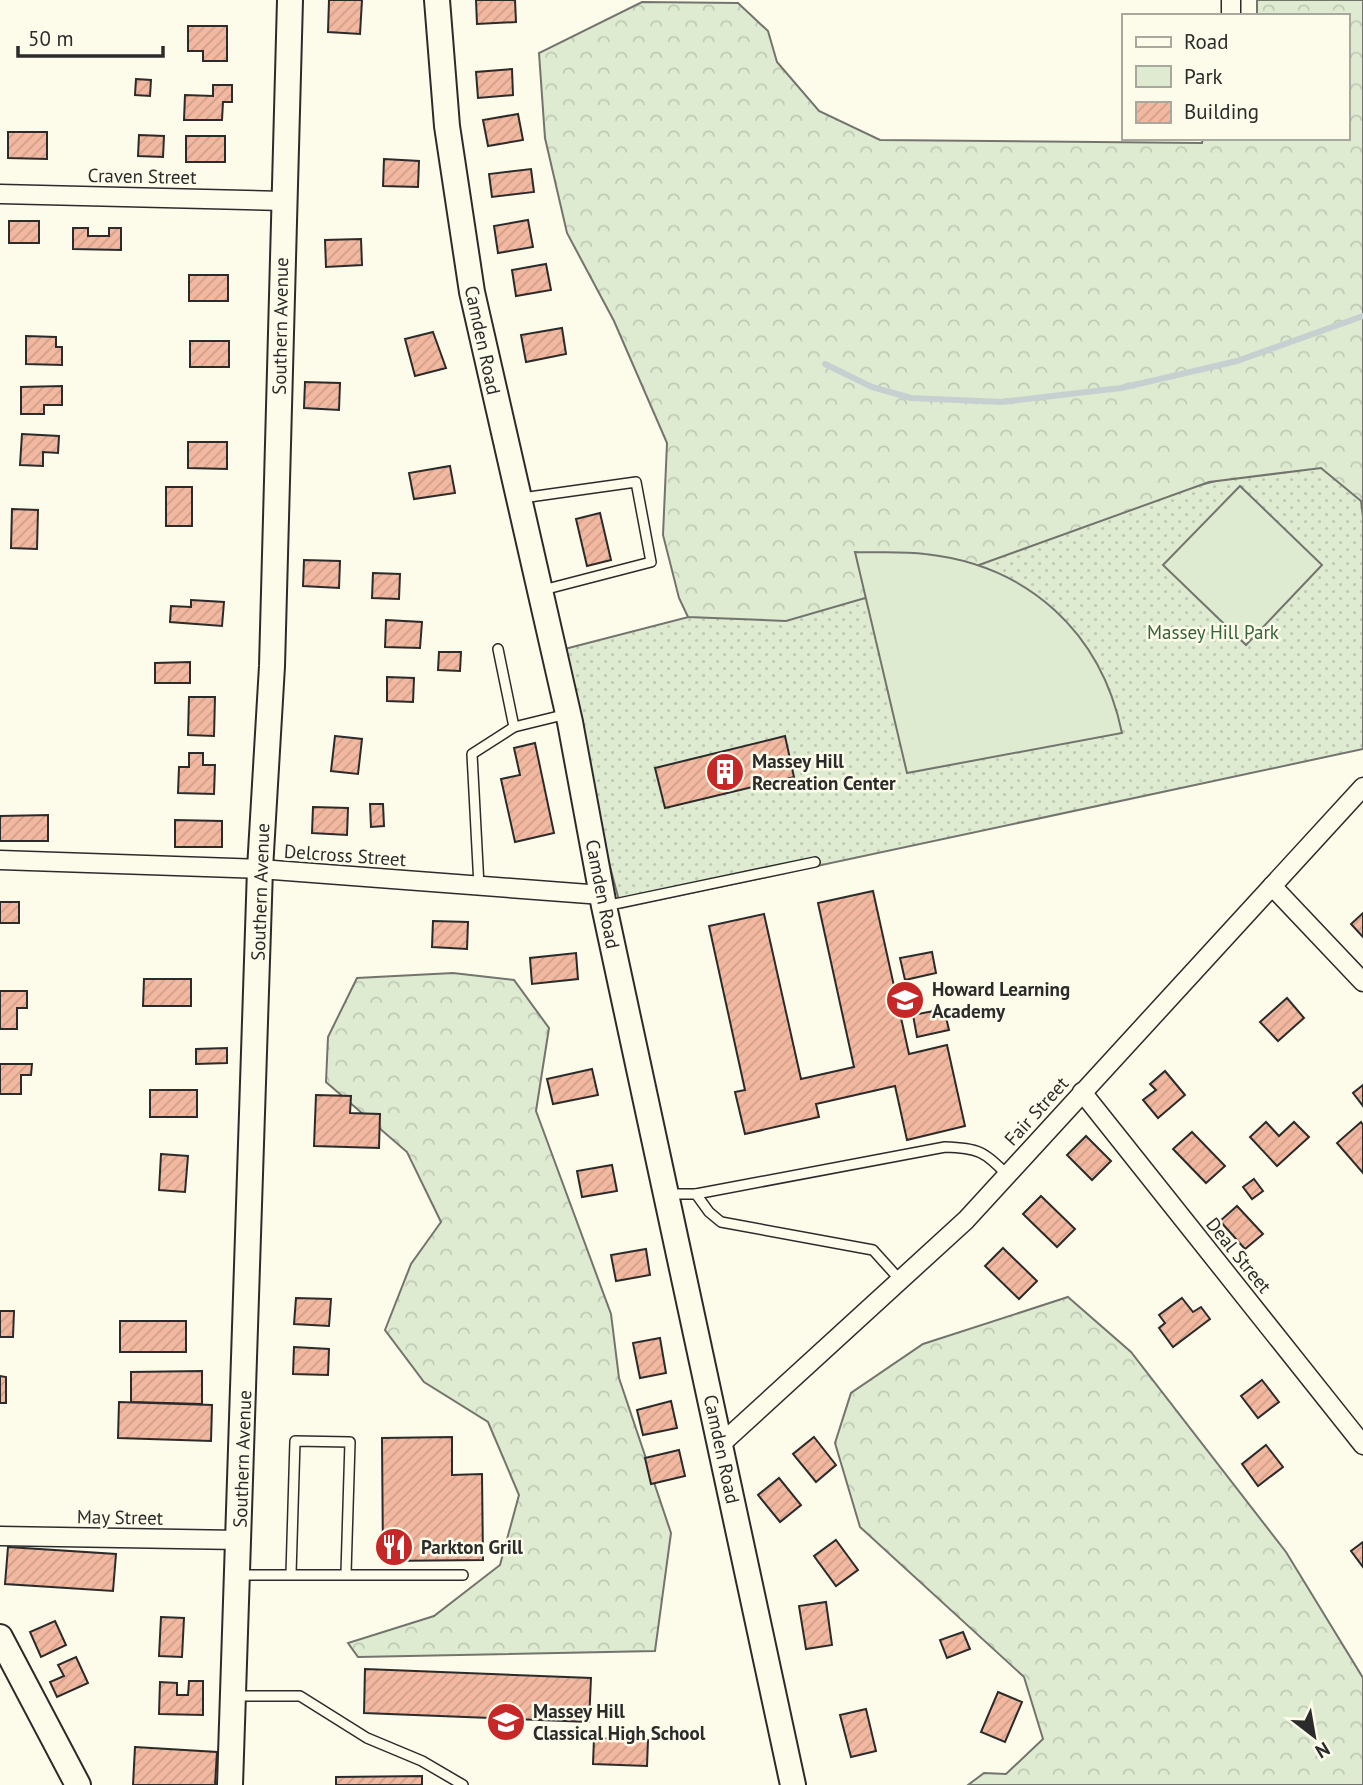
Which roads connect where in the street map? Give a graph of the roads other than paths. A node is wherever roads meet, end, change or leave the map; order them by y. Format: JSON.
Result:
{"nodes":[{"id":1,"x":289,"y":0,"type":"edge"},
{"id":2,"x":437,"y":0,"type":"edge"},
{"id":3,"x":0,"y":194,"type":"edge"},
{"id":4,"x":283,"y":201,"type":"junction"},
{"id":5,"x":518,"y":499,"type":"junction"},
{"id":6,"x":538,"y":591,"type":"junction"},
{"id":7,"x":498,"y":649,"type":"dead end"},
{"id":8,"x":568,"y":714,"type":"junction"},
{"id":9,"x":514,"y":727,"type":"junction"},
{"id":10,"x":1363,"y":787,"type":"edge"},
{"id":11,"x":0,"y":860,"type":"edge"},
{"id":12,"x":815,"y":862,"type":"dead end"},
{"id":13,"x":260,"y":869,"type":"junction"},
{"id":14,"x":479,"y":886,"type":"junction"},
{"id":15,"x":1272,"y":886,"type":"junction"},
{"id":16,"x":603,"y":901,"type":"junction"},
{"id":17,"x":1363,"y":982,"type":"edge"},
{"id":18,"x":1082,"y":1092,"type":"junction"},
{"id":19,"x":1007,"y":1175,"type":"junction"},
{"id":20,"x":667,"y":1194,"type":"junction"},
{"id":21,"x":696,"y":1194,"type":"junction"},
{"id":22,"x":901,"y":1281,"type":"junction"},
{"id":23,"x":721,"y":1444,"type":"junction"},
{"id":24,"x":1363,"y":1445,"type":"edge"},
{"id":25,"x":0,"y":1536,"type":"edge"},
{"id":26,"x":239,"y":1541,"type":"junction"},
{"id":27,"x":346,"y":1573,"type":"junction"},
{"id":28,"x":291,"y":1574,"type":"junction"},
{"id":29,"x":238,"y":1575,"type":"junction"},
{"id":30,"x":463,"y":1575,"type":"dead end"},
{"id":31,"x":0,"y":1637,"type":"edge"},
{"id":32,"x":234,"y":1696,"type":"junction"},
{"id":33,"x":78,"y":1785,"type":"edge"},
{"id":34,"x":230,"y":1785,"type":"edge"},
{"id":35,"x":463,"y":1785,"type":"edge"},
{"id":36,"x":793,"y":1785,"type":"edge"}],
"edges":[{"from":1,"to":4,"type":"street","name":"Southern Avenue"},
{"from":2,"to":5,"type":"street","name":"Camden Road"},
{"from":3,"to":4,"type":"street","name":"Craven Street"},
{"from":4,"to":13,"type":"street","name":"Southern Avenue"},
{"from":5,"to":6,"type":"street","name":"Camden Road"},
{"from":5,"to":6,"type":"lane"},
{"from":6,"to":8,"type":"street","name":"Camden Road"},
{"from":7,"to":9,"type":"lane"},
{"from":8,"to":9,"type":"lane"},
{"from":8,"to":16,"type":"street","name":"Camden Road"},
{"from":9,"to":14,"type":"lane"},
{"from":10,"to":15,"type":"street","name":"Fair Street"},
{"from":11,"to":13,"type":"street","name":"Delcross Street"},
{"from":12,"to":16,"type":"lane"},
{"from":13,"to":14,"type":"street","name":"Delcross Street"},
{"from":13,"to":26,"type":"street","name":"Southern Avenue"},
{"from":14,"to":16,"type":"street","name":"Delcross Street"},
{"from":15,"to":17,"type":"street"},
{"from":15,"to":18,"type":"street","name":"Fair Street"},
{"from":16,"to":20,"type":"street","name":"Camden Road"},
{"from":18,"to":19,"type":"street","name":"Fair Street"},
{"from":18,"to":24,"type":"street","name":"Deal Street"},
{"from":19,"to":21,"type":"lane"},
{"from":19,"to":22,"type":"street","name":"Fair Street"},
{"from":20,"to":21,"type":"lane"},
{"from":20,"to":23,"type":"street","name":"Camden Road"},
{"from":21,"to":22,"type":"lane"},
{"from":22,"to":23,"type":"street","name":"Fair Street"},
{"from":23,"to":36,"type":"street","name":"Camden Road"},
{"from":25,"to":26,"type":"street","name":"May Street"},
{"from":26,"to":29,"type":"street","name":"Southern Avenue"},
{"from":27,"to":28,"type":"lane"},
{"from":27,"to":28,"type":"lane"},
{"from":27,"to":30,"type":"lane"},
{"from":28,"to":29,"type":"lane"},
{"from":29,"to":32,"type":"street","name":"Southern Avenue"},
{"from":31,"to":33,"type":"street"},
{"from":32,"to":34,"type":"street","name":"Southern Avenue"},
{"from":32,"to":35,"type":"lane"}]}
